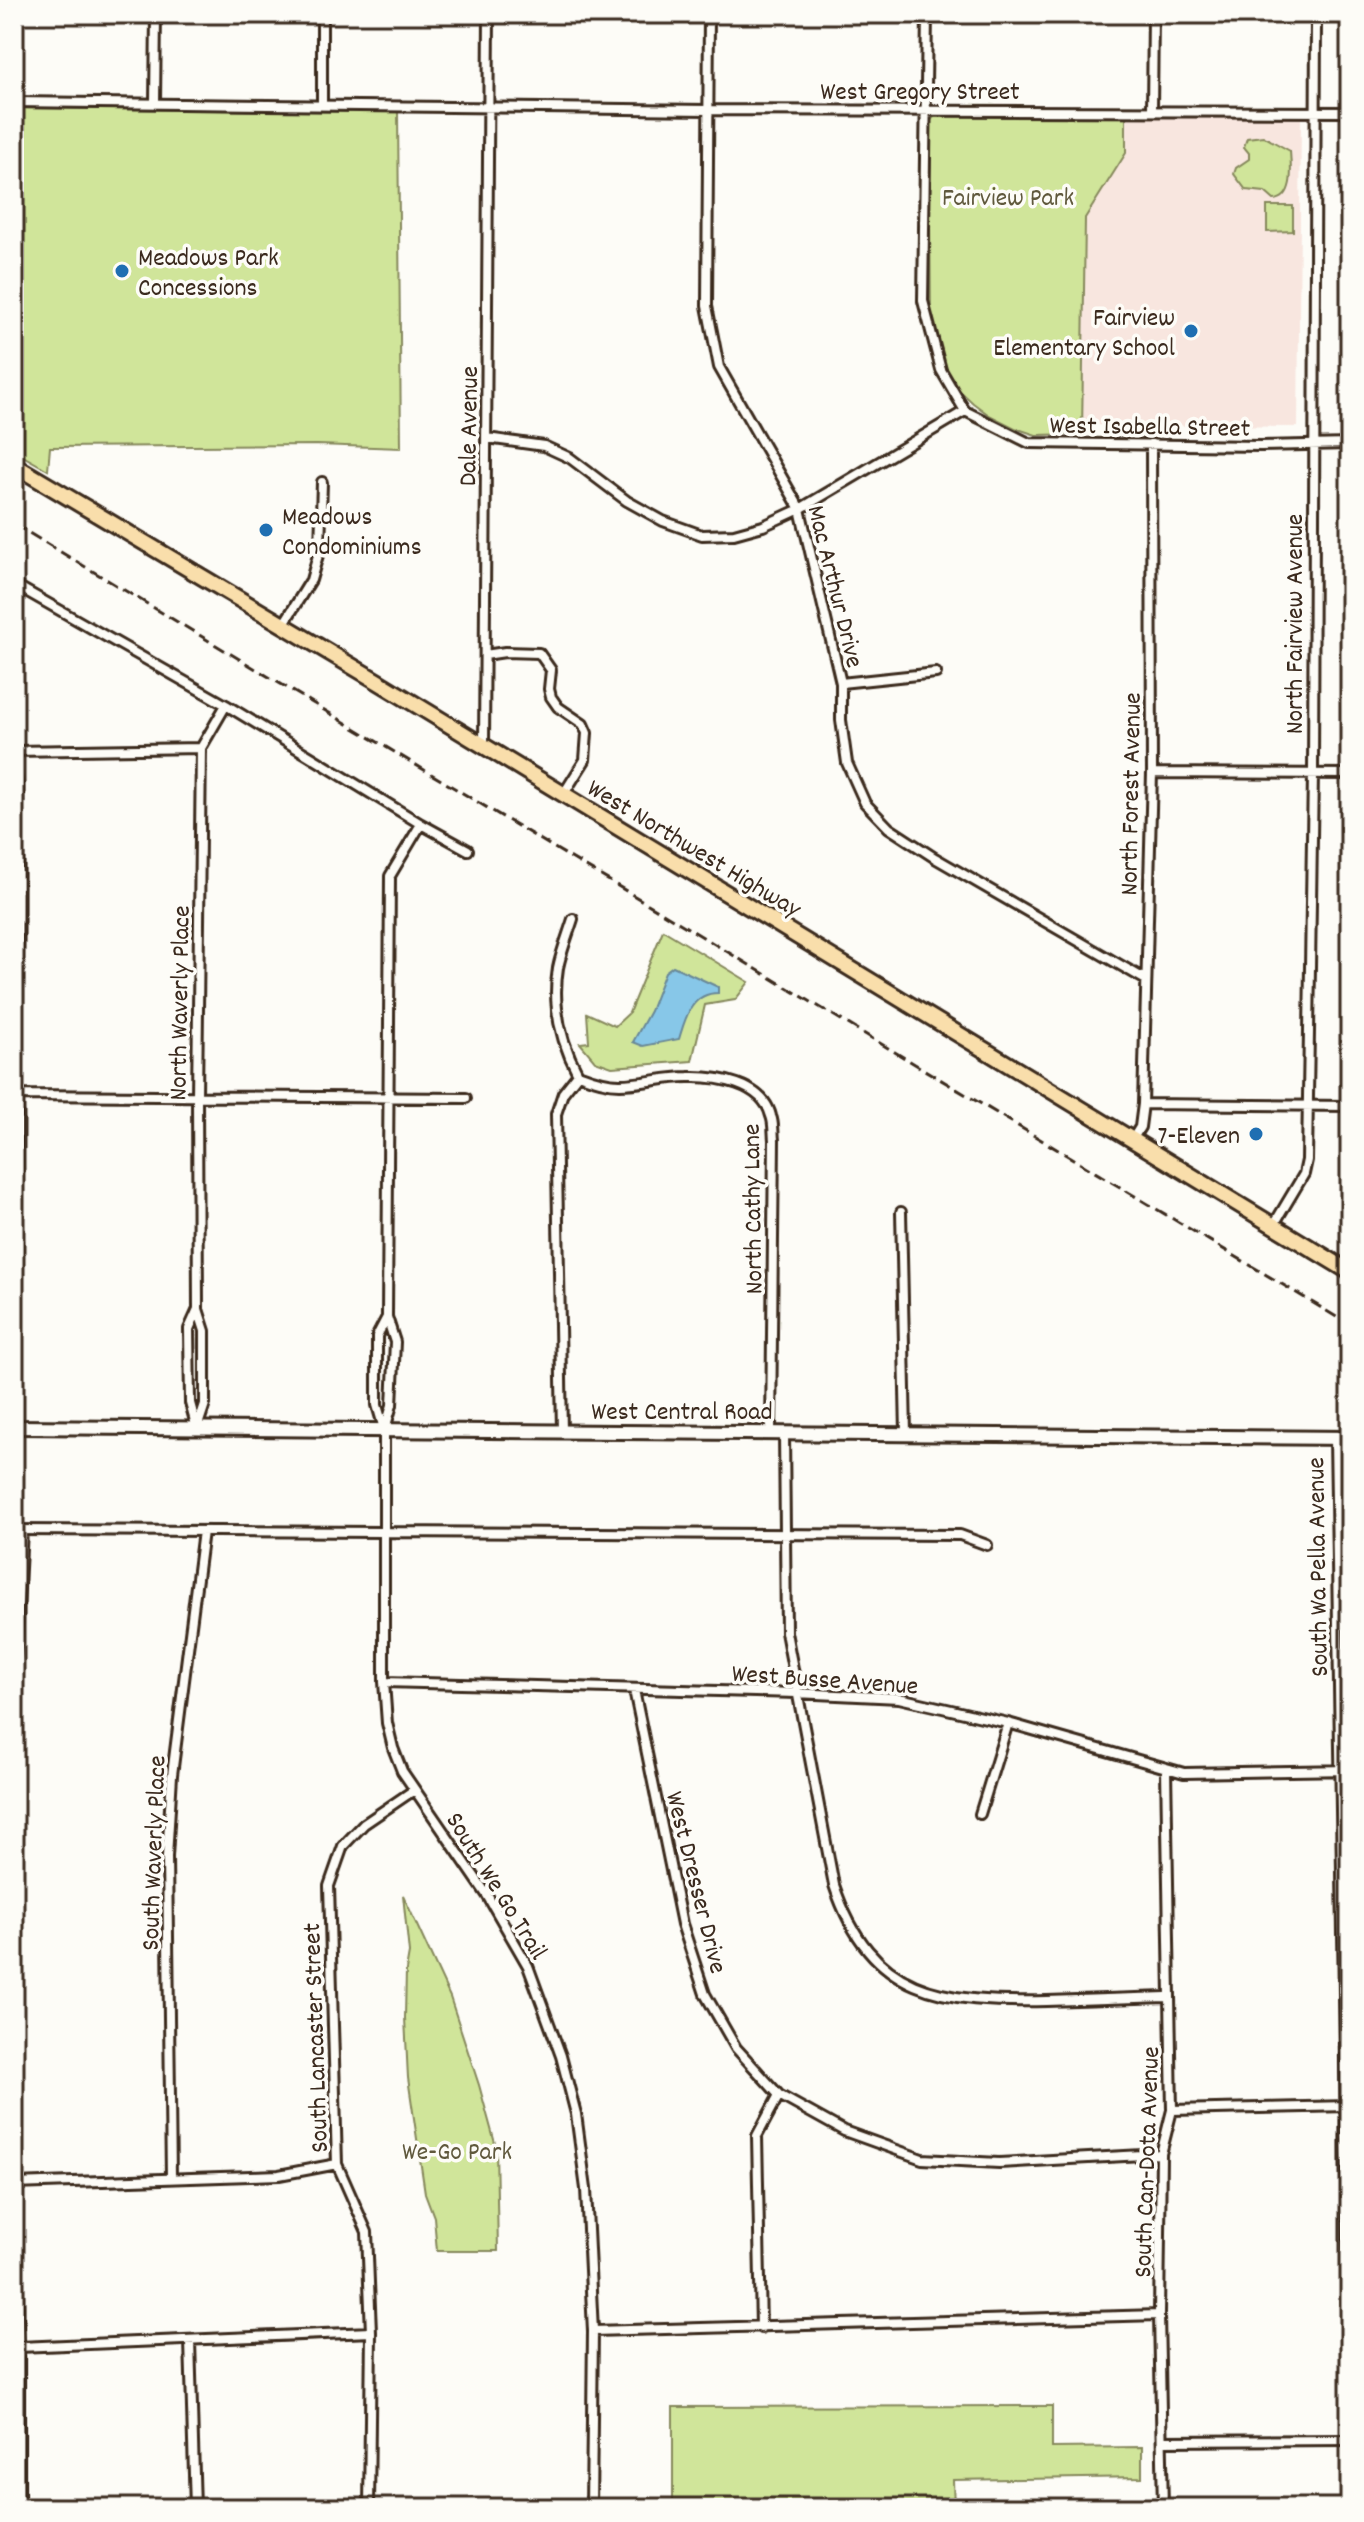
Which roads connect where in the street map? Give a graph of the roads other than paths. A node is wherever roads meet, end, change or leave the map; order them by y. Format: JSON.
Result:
{"nodes":[{"id":1,"x":156,"y":14,"type":"edge"},
{"id":2,"x":322,"y":14,"type":"edge"},
{"id":3,"x":489,"y":14,"type":"edge"},
{"id":4,"x":709,"y":14,"type":"edge"},
{"id":5,"x":927,"y":14,"type":"edge"},
{"id":6,"x":1153,"y":14,"type":"edge"},
{"id":7,"x":1316,"y":14,"type":"edge"},
{"id":8,"x":14,"y":102,"type":"edge"},
{"id":9,"x":155,"y":103,"type":"junction"},
{"id":10,"x":322,"y":105,"type":"junction"},
{"id":11,"x":490,"y":107,"type":"junction"},
{"id":12,"x":708,"y":110,"type":"junction"},
{"id":13,"x":927,"y":110,"type":"junction"},
{"id":14,"x":1152,"y":111,"type":"junction"},
{"id":15,"x":1316,"y":111,"type":"junction"},
{"id":16,"x":1350,"y":112,"type":"edge"},
{"id":17,"x":965,"y":411,"type":"junction"},
{"id":18,"x":487,"y":438,"type":"junction"},
{"id":19,"x":1151,"y":444,"type":"junction"},
{"id":20,"x":1350,"y":444,"type":"edge"},
{"id":21,"x":1314,"y":445,"type":"junction"},
{"id":22,"x":14,"y":465,"type":"edge"},
{"id":23,"x":322,"y":482,"type":"dead end"},
{"id":24,"x":800,"y":509,"type":"junction"},
{"id":25,"x":17,"y":590,"type":"edge"},
{"id":26,"x":283,"y":625,"type":"junction"},
{"id":27,"x":485,"y":655,"type":"junction"},
{"id":28,"x":936,"y":673,"type":"dead end"},
{"id":29,"x":841,"y":683,"type":"junction"},
{"id":30,"x":226,"y":705,"type":"junction"},
{"id":31,"x":484,"y":746,"type":"junction"},
{"id":32,"x":201,"y":748,"type":"junction"},
{"id":33,"x":14,"y":751,"type":"edge"},
{"id":34,"x":14,"y":762,"type":"edge"},
{"id":35,"x":1152,"y":773,"type":"junction"},
{"id":36,"x":1313,"y":774,"type":"junction"},
{"id":37,"x":1350,"y":774,"type":"edge"},
{"id":38,"x":563,"y":795,"type":"junction"},
{"id":39,"x":421,"y":824,"type":"junction"},
{"id":40,"x":468,"y":850,"type":"dead end"},
{"id":41,"x":573,"y":919,"type":"dead end"},
{"id":42,"x":1146,"y":980,"type":"junction"},
{"id":43,"x":578,"y":1074,"type":"junction"},
{"id":44,"x":15,"y":1095,"type":"edge"},
{"id":45,"x":197,"y":1097,"type":"junction"},
{"id":46,"x":466,"y":1098,"type":"dead end"},
{"id":47,"x":388,"y":1099,"type":"junction"},
{"id":48,"x":1143,"y":1104,"type":"junction"},
{"id":49,"x":1309,"y":1105,"type":"junction"},
{"id":50,"x":1350,"y":1106,"type":"edge"},
{"id":51,"x":1132,"y":1141,"type":"junction"},
{"id":52,"x":901,"y":1212,"type":"dead end"},
{"id":53,"x":1273,"y":1226,"type":"junction"},
{"id":54,"x":1350,"y":1272,"type":"edge"},
{"id":55,"x":198,"y":1309,"type":"junction"},
{"id":56,"x":387,"y":1317,"type":"junction"},
{"id":57,"x":15,"y":1427,"type":"edge"},
{"id":58,"x":197,"y":1428,"type":"junction"},
{"id":59,"x":384,"y":1429,"type":"junction"},
{"id":60,"x":562,"y":1431,"type":"junction"},
{"id":61,"x":777,"y":1432,"type":"junction"},
{"id":62,"x":906,"y":1433,"type":"junction"},
{"id":63,"x":1335,"y":1438,"type":"junction"},
{"id":64,"x":1350,"y":1438,"type":"edge"},
{"id":65,"x":18,"y":1530,"type":"edge"},
{"id":66,"x":203,"y":1531,"type":"junction"},
{"id":67,"x":385,"y":1533,"type":"junction"},
{"id":68,"x":785,"y":1533,"type":"junction"},
{"id":69,"x":987,"y":1545,"type":"dead end"},
{"id":70,"x":384,"y":1682,"type":"junction"},
{"id":71,"x":14,"y":1683,"type":"edge"},
{"id":72,"x":634,"y":1690,"type":"junction"},
{"id":73,"x":796,"y":1693,"type":"junction"},
{"id":74,"x":1008,"y":1723,"type":"junction"},
{"id":75,"x":1166,"y":1769,"type":"junction"},
{"id":76,"x":1350,"y":1770,"type":"edge"},
{"id":77,"x":1339,"y":1771,"type":"junction"},
{"id":78,"x":414,"y":1790,"type":"junction"},
{"id":79,"x":980,"y":1814,"type":"dead end"},
{"id":80,"x":1169,"y":1997,"type":"junction"},
{"id":81,"x":779,"y":2095,"type":"junction"},
{"id":82,"x":1347,"y":2106,"type":"edge"},
{"id":83,"x":1172,"y":2110,"type":"junction"},
{"id":84,"x":1161,"y":2154,"type":"junction"},
{"id":85,"x":337,"y":2164,"type":"junction"},
{"id":86,"x":171,"y":2177,"type":"junction"},
{"id":87,"x":14,"y":2186,"type":"edge"},
{"id":88,"x":1159,"y":2315,"type":"junction"},
{"id":89,"x":761,"y":2328,"type":"junction"},
{"id":90,"x":593,"y":2331,"type":"junction"},
{"id":91,"x":371,"y":2332,"type":"junction"},
{"id":92,"x":190,"y":2341,"type":"junction"},
{"id":93,"x":19,"y":2347,"type":"junction"},
{"id":94,"x":1350,"y":2368,"type":"edge"},
{"id":95,"x":1350,"y":2440,"type":"edge"},
{"id":96,"x":1163,"y":2441,"type":"junction"},
{"id":97,"x":19,"y":2508,"type":"edge"},
{"id":98,"x":195,"y":2508,"type":"edge"},
{"id":99,"x":369,"y":2508,"type":"edge"},
{"id":100,"x":591,"y":2508,"type":"edge"},
{"id":101,"x":1163,"y":2508,"type":"edge"}],
"edges":[{"from":1,"to":9,"type":"street"},
{"from":2,"to":10,"type":"street"},
{"from":3,"to":11,"type":"street","name":"Dale Avenue"},
{"from":4,"to":12,"type":"street","name":"Mac Arthur Drive"},
{"from":5,"to":13,"type":"street"},
{"from":6,"to":14,"type":"street"},
{"from":7,"to":15,"type":"street","name":"North Fairview Avenue"},
{"from":8,"to":9,"type":"street","name":"West Gregory Street"},
{"from":9,"to":10,"type":"street","name":"West Gregory Street"},
{"from":10,"to":11,"type":"street","name":"West Gregory Street"},
{"from":11,"to":12,"type":"street","name":"West Gregory Street"},
{"from":11,"to":18,"type":"street","name":"Dale Avenue"},
{"from":12,"to":13,"type":"street","name":"West Gregory Street"},
{"from":12,"to":24,"type":"street","name":"Mac Arthur Drive"},
{"from":13,"to":14,"type":"street","name":"West Gregory Street"},
{"from":13,"to":17,"type":"street"},
{"from":14,"to":15,"type":"street","name":"West Gregory Street"},
{"from":15,"to":16,"type":"street","name":"West Gregory Street"},
{"from":15,"to":21,"type":"street","name":"North Fairview Avenue"},
{"from":17,"to":19,"type":"street","name":"West Isabella Street"},
{"from":17,"to":24,"type":"street"},
{"from":18,"to":24,"type":"street"},
{"from":18,"to":27,"type":"street","name":"Dale Avenue"},
{"from":19,"to":21,"type":"street","name":"West Isabella Street"},
{"from":19,"to":35,"type":"street","name":"North Forest Avenue"},
{"from":20,"to":21,"type":"street","name":"West Isabella Street"},
{"from":21,"to":36,"type":"street","name":"North Fairview Avenue"},
{"from":22,"to":26,"type":"main road","name":"West Northwest Highway"},
{"from":23,"to":26,"type":"street"},
{"from":24,"to":29,"type":"street","name":"Mac Arthur Drive"},
{"from":25,"to":30,"type":"street"},
{"from":26,"to":31,"type":"main road","name":"West Northwest Highway"},
{"from":27,"to":31,"type":"street","name":"Dale Avenue"},
{"from":27,"to":38,"type":"street"},
{"from":28,"to":29,"type":"street"},
{"from":29,"to":42,"type":"street","name":"Mac Arthur Drive"},
{"from":30,"to":32,"type":"street","name":"North Waverly Place"},
{"from":30,"to":39,"type":"street"},
{"from":31,"to":38,"type":"main road","name":"West Northwest Highway"},
{"from":32,"to":33,"type":"street"},
{"from":32,"to":45,"type":"street","name":"North Waverly Place"},
{"from":34,"to":44,"type":"street"},
{"from":35,"to":36,"type":"street"},
{"from":35,"to":42,"type":"street","name":"North Forest Avenue"},
{"from":36,"to":37,"type":"street"},
{"from":36,"to":49,"type":"street","name":"North Fairview Avenue"},
{"from":38,"to":51,"type":"main road","name":"West Northwest Highway"},
{"from":39,"to":40,"type":"street"},
{"from":39,"to":47,"type":"street"},
{"from":41,"to":43,"type":"street"},
{"from":42,"to":48,"type":"street","name":"North Forest Avenue"},
{"from":43,"to":60,"type":"street"},
{"from":43,"to":61,"type":"street","name":"North Cathy Lane"},
{"from":44,"to":45,"type":"street"},
{"from":44,"to":57,"type":"street"},
{"from":45,"to":47,"type":"street"},
{"from":45,"to":55,"type":"street","name":"North Waverly Place"},
{"from":46,"to":47,"type":"street"},
{"from":47,"to":56,"type":"street"},
{"from":48,"to":49,"type":"street"},
{"from":48,"to":51,"type":"street","name":"North Forest Avenue"},
{"from":49,"to":50,"type":"street"},
{"from":49,"to":53,"type":"street","name":"North Fairview Avenue"},
{"from":51,"to":53,"type":"main road","name":"West Northwest Highway"},
{"from":52,"to":62,"type":"street"},
{"from":53,"to":54,"type":"main road","name":"West Northwest Highway"},
{"from":55,"to":58,"type":"street","name":"North Waverly Place"},
{"from":55,"to":58,"type":"street","name":"North Waverly Place"},
{"from":56,"to":59,"type":"street"},
{"from":56,"to":59,"type":"street"},
{"from":57,"to":58,"type":"main road","name":"West Central Road"},
{"from":58,"to":59,"type":"main road","name":"West Central Road"},
{"from":59,"to":60,"type":"main road","name":"West Central Road"},
{"from":59,"to":67,"type":"street","name":"South We Go Trail"},
{"from":60,"to":61,"type":"main road","name":"West Central Road"},
{"from":61,"to":62,"type":"main road","name":"West Central Road"},
{"from":61,"to":68,"type":"street","name":"North Cathy Lane"},
{"from":62,"to":63,"type":"main road","name":"West Central Road"},
{"from":63,"to":64,"type":"main road","name":"West Central Road"},
{"from":63,"to":77,"type":"street","name":"South Wa Pella Avenue"},
{"from":65,"to":66,"type":"street"},
{"from":65,"to":71,"type":"street"},
{"from":66,"to":67,"type":"street"},
{"from":66,"to":86,"type":"street","name":"South Waverly Place"},
{"from":67,"to":68,"type":"street"},
{"from":67,"to":70,"type":"street","name":"South We Go Trail"},
{"from":68,"to":69,"type":"street"},
{"from":68,"to":73,"type":"street","name":"North Cathy Lane"},
{"from":70,"to":72,"type":"street","name":"West Busse Avenue"},
{"from":70,"to":78,"type":"street","name":"South We Go Trail"},
{"from":72,"to":73,"type":"street","name":"West Busse Avenue"},
{"from":72,"to":81,"type":"street","name":"West Dresser Drive"},
{"from":73,"to":74,"type":"street","name":"West Busse Avenue"},
{"from":73,"to":80,"type":"street","name":"North Cathy Lane"},
{"from":74,"to":75,"type":"street","name":"West Busse Avenue"},
{"from":74,"to":79,"type":"street"},
{"from":75,"to":77,"type":"street","name":"West Busse Avenue"},
{"from":75,"to":80,"type":"street","name":"South Can-Dota Avenue"},
{"from":76,"to":77,"type":"street","name":"West Busse Avenue"},
{"from":77,"to":82,"type":"street","name":"South Wa Pella Avenue"},
{"from":78,"to":85,"type":"street","name":"South Lancaster Street"},
{"from":78,"to":90,"type":"street","name":"South We Go Trail"},
{"from":80,"to":83,"type":"street","name":"South Can-Dota Avenue"},
{"from":81,"to":84,"type":"street","name":"West Dresser Drive"},
{"from":81,"to":89,"type":"street"},
{"from":82,"to":83,"type":"street"},
{"from":82,"to":94,"type":"street","name":"South Wa Pella Avenue"},
{"from":83,"to":84,"type":"street","name":"South Can-Dota Avenue"},
{"from":84,"to":88,"type":"street","name":"South Can-Dota Avenue"},
{"from":85,"to":86,"type":"street"},
{"from":85,"to":91,"type":"street","name":"South Lancaster Street"},
{"from":86,"to":87,"type":"street"},
{"from":87,"to":93,"type":"street"},
{"from":88,"to":89,"type":"street"},
{"from":88,"to":96,"type":"street","name":"South Can-Dota Avenue"},
{"from":89,"to":90,"type":"street"},
{"from":90,"to":100,"type":"street","name":"South We Go Trail"},
{"from":91,"to":92,"type":"street"},
{"from":91,"to":99,"type":"street","name":"South Lancaster Street"},
{"from":92,"to":93,"type":"street"},
{"from":92,"to":98,"type":"street"},
{"from":93,"to":97,"type":"street"},
{"from":95,"to":96,"type":"street"},
{"from":96,"to":101,"type":"street","name":"South Can-Dota Avenue"}]}
